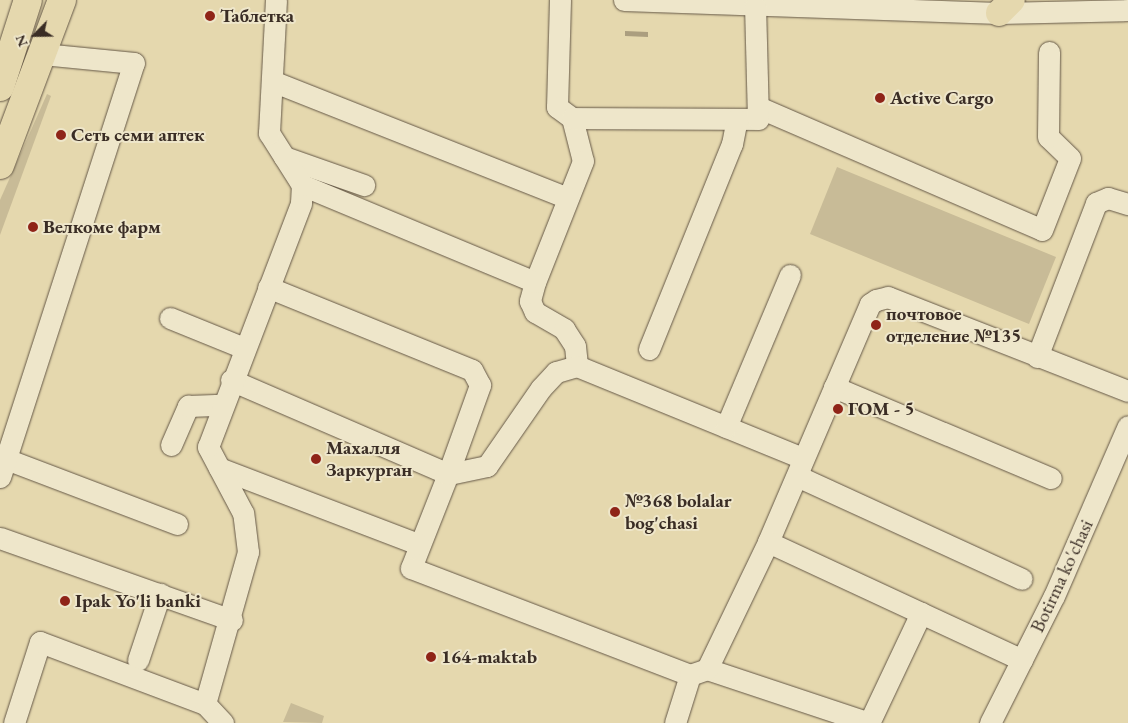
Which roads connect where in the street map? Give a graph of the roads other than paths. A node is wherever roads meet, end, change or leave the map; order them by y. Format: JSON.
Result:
{"nodes":[{"id":1,"x":28,"y":0,"type":"edge"},
{"id":2,"x":62,"y":0,"type":"edge"},
{"id":3,"x":276,"y":0,"type":"edge"},
{"id":4,"x":560,"y":0,"type":"edge"},
{"id":5,"x":624,"y":0,"type":"edge"},
{"id":6,"x":755,"y":6,"type":"junction"},
{"id":7,"x":1006,"y":6,"type":"edge"},
{"id":8,"x":1128,"y":10,"type":"edge"},
{"id":9,"x":1049,"y":52,"type":"dead end"},
{"id":10,"x":42,"y":54,"type":"junction"},
{"id":11,"x":272,"y":80,"type":"junction"},
{"id":12,"x":0,"y":87,"type":"edge"},
{"id":13,"x":758,"y":107,"type":"junction"},
{"id":14,"x":572,"y":118,"type":"junction"},
{"id":15,"x":737,"y":119,"type":"junction"},
{"id":16,"x":284,"y":157,"type":"junction"},
{"id":17,"x":0,"y":165,"type":"edge"},
{"id":18,"x":302,"y":185,"type":"junction"},
{"id":19,"x":364,"y":185,"type":"dead end"},
{"id":20,"x":568,"y":198,"type":"junction"},
{"id":21,"x":1128,"y":204,"type":"edge"},
{"id":22,"x":790,"y":275,"type":"dead end"},
{"id":23,"x":535,"y":282,"type":"junction"},
{"id":24,"x":268,"y":287,"type":"junction"},
{"id":25,"x":170,"y":318,"type":"dead end"},
{"id":26,"x":244,"y":348,"type":"junction"},
{"id":27,"x":649,"y":349,"type":"dead end"},
{"id":28,"x":1037,"y":357,"type":"junction"},
{"id":29,"x":577,"y":366,"type":"junction"},
{"id":30,"x":231,"y":380,"type":"junction"},
{"id":31,"x":834,"y":388,"type":"junction"},
{"id":32,"x":1128,"y":391,"type":"edge"},
{"id":33,"x":222,"y":405,"type":"junction"},
{"id":34,"x":1128,"y":426,"type":"edge"},
{"id":35,"x":726,"y":427,"type":"junction"},
{"id":36,"x":171,"y":445,"type":"dead end"},
{"id":37,"x":800,"y":467,"type":"junction"},
{"id":38,"x":3,"y":468,"type":"edge"},
{"id":39,"x":219,"y":468,"type":"junction"},
{"id":40,"x":448,"y":474,"type":"junction"},
{"id":41,"x":1051,"y":478,"type":"dead end"},
{"id":42,"x":177,"y":524,"type":"dead end"},
{"id":43,"x":0,"y":538,"type":"edge"},
{"id":44,"x":768,"y":542,"type":"junction"},
{"id":45,"x":418,"y":544,"type":"junction"},
{"id":46,"x":1022,"y":579,"type":"dead end"},
{"id":47,"x":160,"y":594,"type":"junction"},
{"id":48,"x":921,"y":613,"type":"junction"},
{"id":49,"x":232,"y":620,"type":"junction"},
{"id":50,"x":138,"y":660,"type":"dead end"},
{"id":51,"x":1022,"y":660,"type":"junction"},
{"id":52,"x":699,"y":672,"type":"junction"},
{"id":53,"x":205,"y":704,"type":"junction"},
{"id":54,"x":14,"y":723,"type":"edge"},
{"id":55,"x":223,"y":723,"type":"edge"},
{"id":56,"x":675,"y":723,"type":"edge"},
{"id":57,"x":869,"y":723,"type":"edge"},
{"id":58,"x":990,"y":723,"type":"edge"}],
"edges":[{"from":1,"to":12,"type":"highway"},
{"from":2,"to":10,"type":"highway"},
{"from":3,"to":11,"type":"street"},
{"from":4,"to":14,"type":"street"},
{"from":5,"to":6,"type":"street"},
{"from":6,"to":7,"type":"street"},
{"from":6,"to":13,"type":"street"},
{"from":7,"to":8,"type":"street"},
{"from":9,"to":13,"type":"street"},
{"from":10,"to":17,"type":"highway"},
{"from":10,"to":38,"type":"street"},
{"from":11,"to":16,"type":"street"},
{"from":11,"to":20,"type":"street"},
{"from":13,"to":15,"type":"street"},
{"from":14,"to":15,"type":"street"},
{"from":14,"to":20,"type":"street"},
{"from":15,"to":27,"type":"street"},
{"from":16,"to":18,"type":"street"},
{"from":16,"to":19,"type":"street"},
{"from":18,"to":23,"type":"street"},
{"from":18,"to":24,"type":"street"},
{"from":20,"to":23,"type":"street"},
{"from":21,"to":28,"type":"street"},
{"from":22,"to":35,"type":"street"},
{"from":23,"to":29,"type":"street"},
{"from":24,"to":26,"type":"street"},
{"from":24,"to":40,"type":"street"},
{"from":25,"to":26,"type":"street"},
{"from":26,"to":30,"type":"street"},
{"from":28,"to":31,"type":"street"},
{"from":28,"to":32,"type":"street"},
{"from":29,"to":35,"type":"street"},
{"from":29,"to":40,"type":"street"},
{"from":30,"to":33,"type":"street"},
{"from":30,"to":40,"type":"street"},
{"from":31,"to":37,"type":"street"},
{"from":31,"to":41,"type":"street"},
{"from":33,"to":36,"type":"street"},
{"from":33,"to":39,"type":"street"},
{"from":34,"to":51,"type":"street","name":"Botirma ko'chasi"},
{"from":35,"to":37,"type":"street"},
{"from":37,"to":44,"type":"street"},
{"from":37,"to":46,"type":"street"},
{"from":38,"to":42,"type":"street"},
{"from":39,"to":45,"type":"street"},
{"from":39,"to":49,"type":"street"},
{"from":40,"to":45,"type":"street"},
{"from":43,"to":47,"type":"street"},
{"from":44,"to":48,"type":"street"},
{"from":44,"to":52,"type":"street"},
{"from":45,"to":52,"type":"street"},
{"from":47,"to":49,"type":"street"},
{"from":47,"to":50,"type":"street"},
{"from":48,"to":51,"type":"street"},
{"from":48,"to":57,"type":"street"},
{"from":49,"to":53,"type":"street"},
{"from":51,"to":58,"type":"street","name":"Botirma ko'chasi"},
{"from":52,"to":56,"type":"street"},
{"from":52,"to":57,"type":"street"},
{"from":53,"to":54,"type":"street"},
{"from":53,"to":55,"type":"street"}]}
